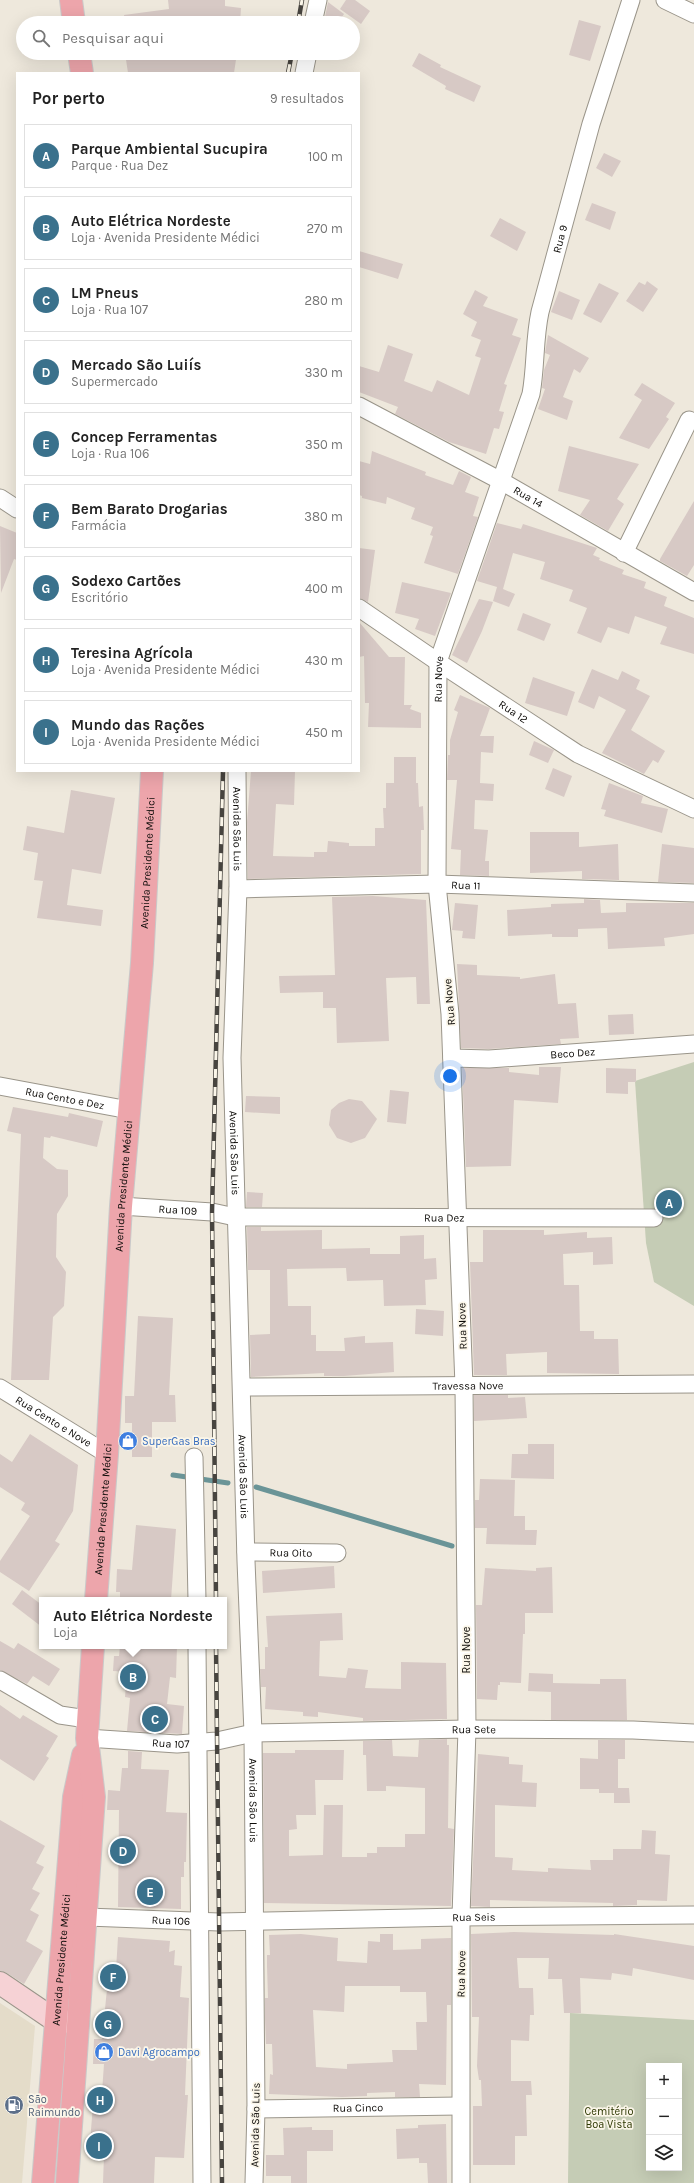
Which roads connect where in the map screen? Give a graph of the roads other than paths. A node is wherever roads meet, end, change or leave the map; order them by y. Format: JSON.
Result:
{"nodes":[{"id":1,"x":71,"y":0,"type":"edge"},
{"id":2,"x":318,"y":0,"type":"edge"},
{"id":3,"x":631,"y":0,"type":"edge"},
{"id":4,"x":665,"y":0,"type":"edge"},
{"id":5,"x":694,"y":14,"type":"edge"},
{"id":6,"x":73,"y":16,"type":"edge"},
{"id":7,"x":315,"y":16,"type":"edge"},
{"id":8,"x":80,"y":60,"type":"edge"},
{"id":9,"x":307,"y":60,"type":"edge"},
{"id":10,"x":82,"y":72,"type":"edge"},
{"id":11,"x":304,"y":72,"type":"edge"},
{"id":12,"x":360,"y":407,"type":"edge"},
{"id":13,"x":689,"y":420,"type":"dead end"},
{"id":14,"x":501,"y":481,"type":"junction"},
{"id":15,"x":0,"y":498,"type":"edge"},
{"id":16,"x":16,"y":508,"type":"edge"},
{"id":17,"x":624,"y":553,"type":"junction"},
{"id":18,"x":694,"y":592,"type":"edge"},
{"id":19,"x":360,"y":609,"type":"edge"},
{"id":20,"x":438,"y":662,"type":"junction"},
{"id":21,"x":152,"y":772,"type":"edge"},
{"id":22,"x":237,"y":772,"type":"edge"},
{"id":23,"x":694,"y":809,"type":"edge"},
{"id":24,"x":438,"y":884,"type":"junction"},
{"id":25,"x":238,"y":889,"type":"junction"},
{"id":26,"x":694,"y":893,"type":"edge"},
{"id":27,"x":694,"y":1044,"type":"edge"},
{"id":28,"x":452,"y":1058,"type":"junction"},
{"id":29,"x":0,"y":1086,"type":"edge"},
{"id":30,"x":129,"y":1110,"type":"junction"},
{"id":31,"x":121,"y":1206,"type":"junction"},
{"id":32,"x":235,"y":1217,"type":"junction"},
{"id":33,"x":458,"y":1218,"type":"junction"},
{"id":34,"x":654,"y":1218,"type":"dead end"},
{"id":35,"x":694,"y":1384,"type":"edge"},
{"id":36,"x":464,"y":1386,"type":"junction"},
{"id":37,"x":242,"y":1387,"type":"junction"},
{"id":38,"x":0,"y":1388,"type":"edge"},
{"id":39,"x":107,"y":1454,"type":"junction"},
{"id":40,"x":194,"y":1463,"type":"dead end"},
{"id":41,"x":246,"y":1552,"type":"junction"},
{"id":42,"x":337,"y":1553,"type":"dead end"},
{"id":43,"x":96,"y":1597,"type":"edge"},
{"id":44,"x":197,"y":1597,"type":"edge"},
{"id":45,"x":93,"y":1649,"type":"edge"},
{"id":46,"x":197,"y":1649,"type":"edge"},
{"id":47,"x":0,"y":1680,"type":"edge"},
{"id":48,"x":87,"y":1729,"type":"junction"},
{"id":49,"x":467,"y":1730,"type":"junction"},
{"id":50,"x":694,"y":1733,"type":"edge"},
{"id":51,"x":254,"y":1734,"type":"junction"},
{"id":52,"x":199,"y":1743,"type":"junction"},
{"id":53,"x":694,"y":1915,"type":"edge"},
{"id":54,"x":87,"y":1917,"type":"junction"},
{"id":55,"x":461,"y":1917,"type":"junction"},
{"id":56,"x":198,"y":1919,"type":"junction"},
{"id":57,"x":254,"y":1920,"type":"junction"},
{"id":58,"x":0,"y":1983,"type":"edge"},
{"id":59,"x":56,"y":2021,"type":"junction"},
{"id":60,"x":79,"y":2023,"type":"junction"},
{"id":61,"x":459,"y":2106,"type":"junction"},
{"id":62,"x":256,"y":2108,"type":"junction"},
{"id":63,"x":43,"y":2183,"type":"edge"},
{"id":64,"x":67,"y":2183,"type":"edge"},
{"id":65,"x":202,"y":2183,"type":"edge"},
{"id":66,"x":254,"y":2183,"type":"edge"},
{"id":67,"x":461,"y":2183,"type":"edge"}],
"edges":[{"from":1,"to":6,"type":"main road"},
{"from":2,"to":7,"type":"street"},
{"from":3,"to":14,"type":"street","name":"Rua 9"},
{"from":4,"to":5,"type":"street"},
{"from":8,"to":10,"type":"main road"},
{"from":9,"to":11,"type":"street"},
{"from":12,"to":14,"type":"street","name":"Rua 14"},
{"from":13,"to":17,"type":"street"},
{"from":14,"to":17,"type":"street","name":"Rua 14"},
{"from":14,"to":20,"type":"street","name":"Rua Nove"},
{"from":15,"to":16,"type":"street"},
{"from":17,"to":18,"type":"street","name":"Rua 14"},
{"from":19,"to":20,"type":"street","name":"Rua 12"},
{"from":20,"to":23,"type":"street","name":"Rua 12"},
{"from":20,"to":24,"type":"street","name":"Rua Nove"},
{"from":21,"to":30,"type":"main road","name":"Avenida Presidente Médici"},
{"from":22,"to":25,"type":"street","name":"Avenida São Luis"},
{"from":24,"to":25,"type":"street","name":"Rua 11"},
{"from":24,"to":26,"type":"street","name":"Rua 11"},
{"from":24,"to":28,"type":"street","name":"Rua Nove"},
{"from":25,"to":32,"type":"street","name":"Avenida São Luis"},
{"from":27,"to":28,"type":"street","name":"Beco Dez"},
{"from":28,"to":33,"type":"street","name":"Rua Nove"},
{"from":29,"to":30,"type":"street","name":"Rua Cento e Dez"},
{"from":30,"to":31,"type":"main road","name":"Avenida Presidente Médici"},
{"from":31,"to":32,"type":"street","name":"Rua 109"},
{"from":31,"to":39,"type":"main road","name":"Avenida Presidente Médici"},
{"from":32,"to":33,"type":"street","name":"Rua Dez"},
{"from":32,"to":37,"type":"street","name":"Avenida São Luis"},
{"from":33,"to":34,"type":"street","name":"Rua Dez"},
{"from":33,"to":36,"type":"street","name":"Rua Nove"},
{"from":35,"to":36,"type":"street","name":"Travessa Nove"},
{"from":36,"to":37,"type":"street","name":"Travessa Nove"},
{"from":36,"to":49,"type":"street","name":"Rua Nove"},
{"from":37,"to":41,"type":"street","name":"Avenida São Luis"},
{"from":38,"to":39,"type":"street","name":"Rua Cento e Nove"},
{"from":39,"to":43,"type":"main road","name":"Avenida Presidente Médici"},
{"from":40,"to":44,"type":"street"},
{"from":41,"to":42,"type":"street","name":"Rua Oito"},
{"from":41,"to":51,"type":"street","name":"Avenida São Luis"},
{"from":45,"to":48,"type":"main road","name":"Avenida Presidente Médici"},
{"from":46,"to":52,"type":"street"},
{"from":47,"to":48,"type":"street","name":"Rua 107"},
{"from":48,"to":52,"type":"street","name":"Rua 107"},
{"from":48,"to":54,"type":"main road","name":"Avenida Presidente Médici"},
{"from":48,"to":59,"type":"main road","name":"Avenida Presidente Médici"},
{"from":49,"to":50,"type":"street","name":"Rua Sete"},
{"from":49,"to":51,"type":"street","name":"Rua Sete"},
{"from":49,"to":55,"type":"street","name":"Rua Nove"},
{"from":51,"to":52,"type":"street","name":"Rua 107"},
{"from":51,"to":57,"type":"street","name":"Avenida São Luis"},
{"from":52,"to":56,"type":"street"},
{"from":53,"to":55,"type":"street","name":"Rua Seis"},
{"from":54,"to":56,"type":"street","name":"Rua 106"},
{"from":54,"to":60,"type":"main road","name":"Avenida Presidente Médici"},
{"from":55,"to":57,"type":"street","name":"Rua Seis"},
{"from":55,"to":61,"type":"street","name":"Rua Nove"},
{"from":56,"to":57,"type":"street","name":"Rua 106"},
{"from":56,"to":65,"type":"street"},
{"from":57,"to":62,"type":"street","name":"Avenida São Luis"},
{"from":58,"to":59,"type":"street"},
{"from":59,"to":60,"type":"street"},
{"from":59,"to":63,"type":"main road","name":"Avenida Presidente Médici"},
{"from":60,"to":64,"type":"main road","name":"Avenida Presidente Médici"},
{"from":61,"to":62,"type":"street","name":"Rua Cinco"},
{"from":61,"to":67,"type":"street","name":"Rua Nove"},
{"from":62,"to":66,"type":"street","name":"Avenida São Luis"}]}
